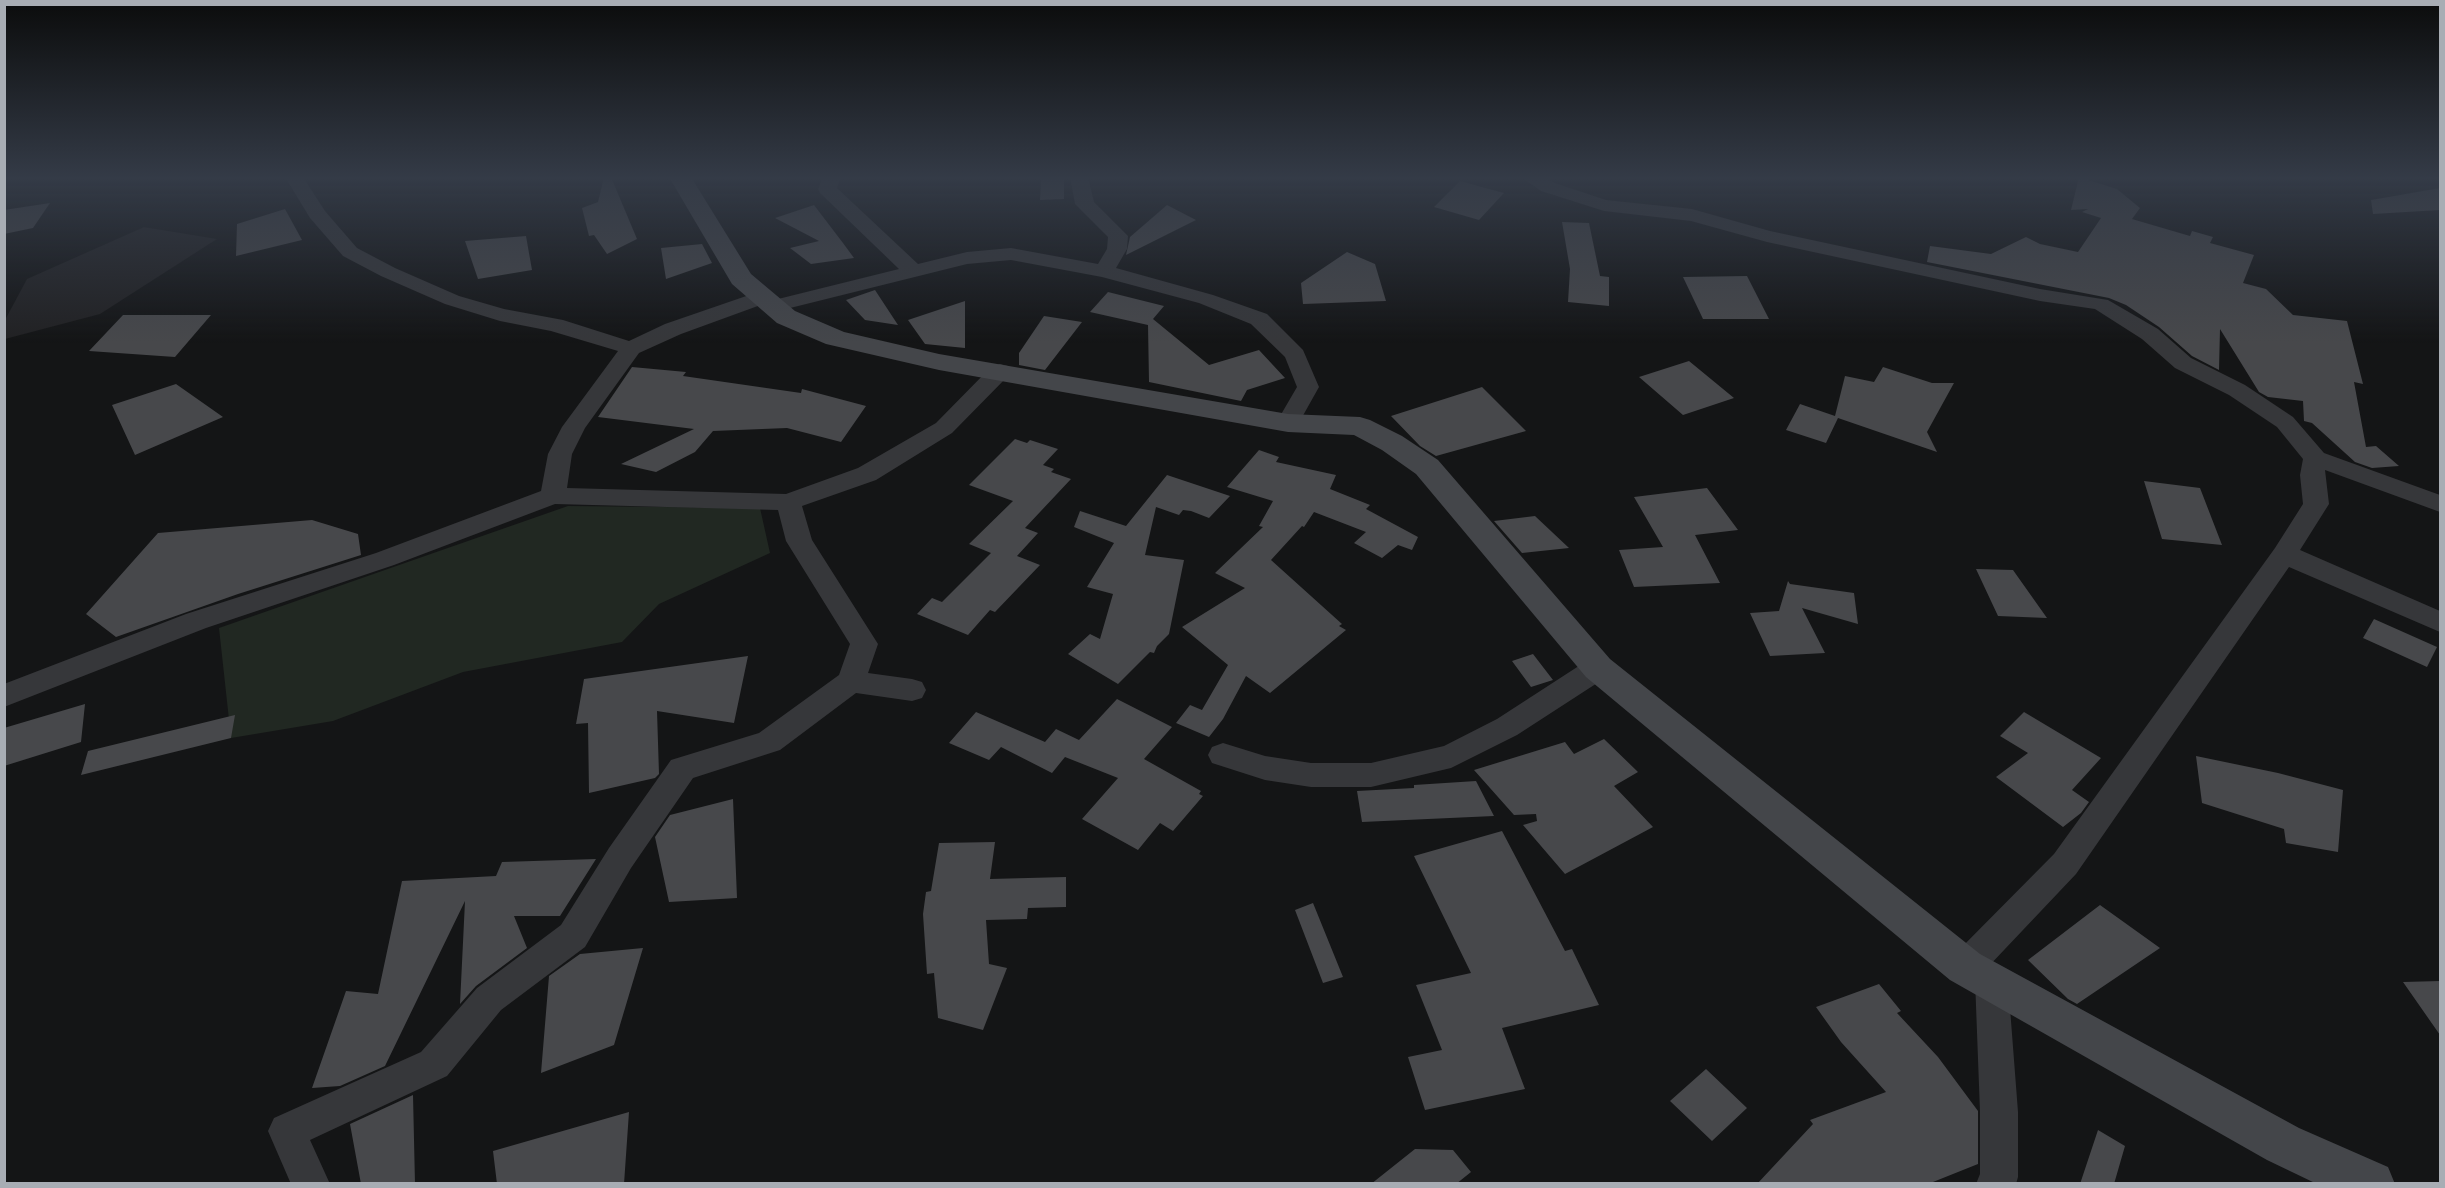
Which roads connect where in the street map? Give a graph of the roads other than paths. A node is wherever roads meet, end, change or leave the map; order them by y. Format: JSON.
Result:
{"nodes":[{"id":1,"x":333,"y":232,"type":"edge"},
{"id":2,"x":713,"y":232,"type":"edge"},
{"id":3,"x":873,"y":232,"type":"edge"},
{"id":4,"x":1114,"y":232,"type":"edge"},
{"id":5,"x":1754,"y":232,"type":"edge"},
{"id":6,"x":912,"y":270,"type":"junction"},
{"id":7,"x":1104,"y":271,"type":"junction"},
{"id":8,"x":768,"y":301,"type":"junction"},
{"id":9,"x":631,"y":348,"type":"junction"},
{"id":10,"x":1000,"y":371,"type":"junction"},
{"id":11,"x":1288,"y":423,"type":"junction"},
{"id":12,"x":2315,"y":458,"type":"junction"},
{"id":13,"x":553,"y":496,"type":"junction"},
{"id":14,"x":788,"y":502,"type":"junction"},
{"id":15,"x":2440,"y":504,"type":"edge"},
{"id":16,"x":2284,"y":554,"type":"junction"},
{"id":17,"x":2440,"y":622,"type":"edge"},
{"id":18,"x":1598,"y":668,"type":"junction"},
{"id":19,"x":851,"y":681,"type":"junction"},
{"id":20,"x":912,"y":690,"type":"dead end"},
{"id":21,"x":4,"y":696,"type":"edge"},
{"id":22,"x":1223,"y":755,"type":"dead end"},
{"id":23,"x":1978,"y":975,"type":"junction"},
{"id":24,"x":311,"y":1184,"type":"edge"},
{"id":25,"x":1995,"y":1184,"type":"edge"},
{"id":26,"x":2371,"y":1184,"type":"edge"}],
"edges":[{"from":1,"to":9,"type":"street"},
{"from":2,"to":8,"type":"street"},
{"from":3,"to":6,"type":"street"},
{"from":4,"to":7,"type":"street"},
{"from":5,"to":12,"type":"street"},
{"from":6,"to":7,"type":"street"},
{"from":6,"to":8,"type":"street"},
{"from":7,"to":11,"type":"street"},
{"from":8,"to":9,"type":"street"},
{"from":8,"to":10,"type":"street"},
{"from":9,"to":13,"type":"street"},
{"from":10,"to":11,"type":"street"},
{"from":10,"to":14,"type":"street"},
{"from":11,"to":18,"type":"street"},
{"from":12,"to":15,"type":"street"},
{"from":12,"to":16,"type":"street"},
{"from":13,"to":14,"type":"street"},
{"from":13,"to":21,"type":"street"},
{"from":14,"to":19,"type":"street"},
{"from":16,"to":17,"type":"street"},
{"from":16,"to":23,"type":"street"},
{"from":18,"to":22,"type":"street"},
{"from":18,"to":23,"type":"street"},
{"from":19,"to":20,"type":"street"},
{"from":19,"to":24,"type":"street"},
{"from":23,"to":25,"type":"street"},
{"from":23,"to":26,"type":"street"}]}
